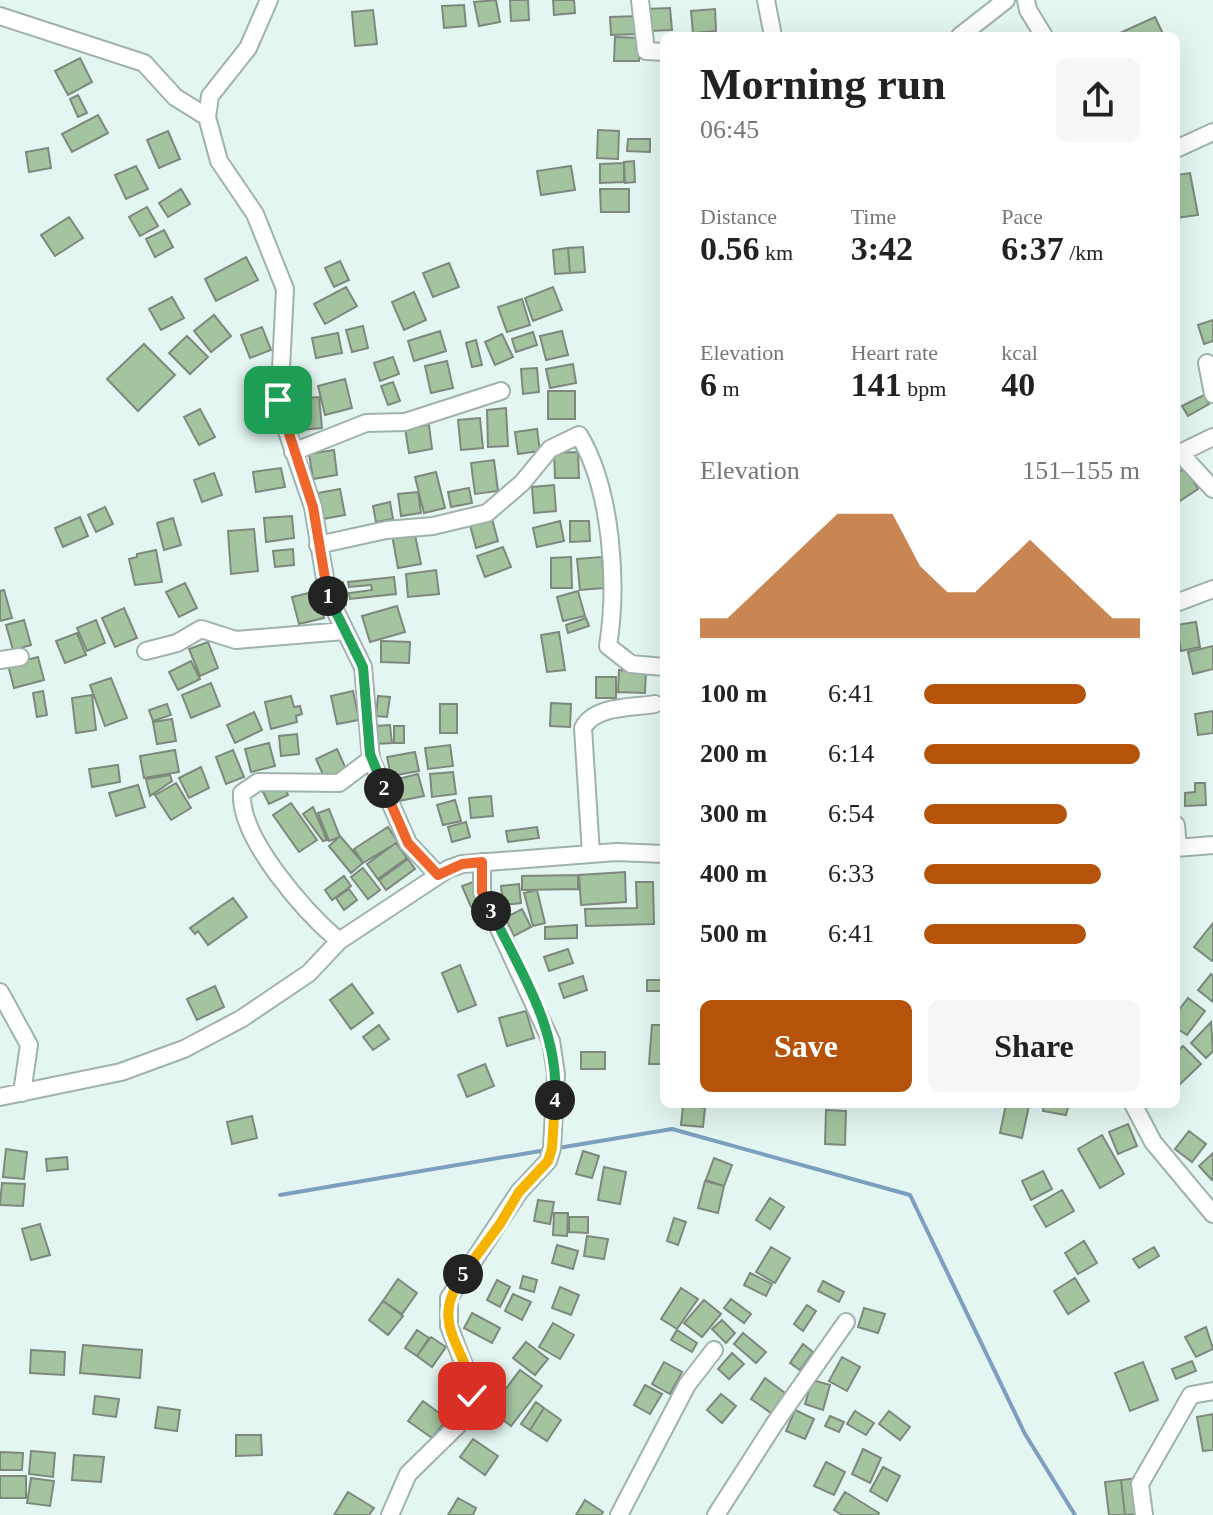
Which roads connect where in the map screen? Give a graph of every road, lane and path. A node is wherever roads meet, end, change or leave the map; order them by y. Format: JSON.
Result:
{"nodes":[{"id":1,"x":269,"y":0,"type":"edge"},
{"id":2,"x":640,"y":0,"type":"edge"},
{"id":3,"x":766,"y":0,"type":"edge"},
{"id":4,"x":1006,"y":0,"type":"edge"},
{"id":5,"x":1026,"y":0,"type":"edge"},
{"id":6,"x":0,"y":16,"type":"edge"},
{"id":7,"x":772,"y":32,"type":"edge"},
{"id":8,"x":965,"y":32,"type":"edge"},
{"id":9,"x":1042,"y":32,"type":"edge"},
{"id":10,"x":660,"y":52,"type":"edge"},
{"id":11,"x":207,"y":117,"type":"junction"},
{"id":12,"x":1213,"y":132,"type":"edge"},
{"id":13,"x":1180,"y":147,"type":"edge"},
{"id":14,"x":1207,"y":363,"type":"dead end"},
{"id":15,"x":501,"y":391,"type":"dead end"},
{"id":16,"x":1213,"y":394,"type":"edge"},
{"id":17,"x":1213,"y":437,"type":"edge"},
{"id":18,"x":293,"y":452,"type":"junction"},
{"id":19,"x":1180,"y":453,"type":"edge"},
{"id":20,"x":1180,"y":456,"type":"edge"},
{"id":21,"x":1213,"y":489,"type":"edge"},
{"id":22,"x":318,"y":545,"type":"junction"},
{"id":23,"x":1213,"y":589,"type":"edge"},
{"id":24,"x":1180,"y":601,"type":"edge"},
{"id":25,"x":344,"y":631,"type":"junction"},
{"id":26,"x":146,"y":651,"type":"dead end"},
{"id":27,"x":20,"y":657,"type":"dead end"},
{"id":28,"x":0,"y":660,"type":"edge"},
{"id":29,"x":660,"y":667,"type":"edge"},
{"id":30,"x":655,"y":704,"type":"dead end"},
{"id":31,"x":371,"y":759,"type":"junction"},
{"id":32,"x":1213,"y":845,"type":"edge"},
{"id":33,"x":1180,"y":848,"type":"edge"},
{"id":34,"x":591,"y":854,"type":"junction"},
{"id":35,"x":660,"y":854,"type":"edge"},
{"id":36,"x":482,"y":862,"type":"junction"},
{"id":37,"x":438,"y":875,"type":"junction"},
{"id":38,"x":339,"y":941,"type":"junction"},
{"id":39,"x":0,"y":992,"type":"edge"},
{"id":40,"x":22,"y":1093,"type":"junction"},
{"id":41,"x":0,"y":1097,"type":"edge"},
{"id":42,"x":1135,"y":1108,"type":"edge"},
{"id":43,"x":1213,"y":1214,"type":"edge"},
{"id":44,"x":846,"y":1322,"type":"dead end"},
{"id":45,"x":714,"y":1350,"type":"dead end"},
{"id":46,"x":1213,"y":1391,"type":"edge"},
{"id":47,"x":390,"y":1515,"type":"edge"},
{"id":48,"x":619,"y":1515,"type":"edge"},
{"id":49,"x":716,"y":1515,"type":"edge"},
{"id":50,"x":1144,"y":1515,"type":"edge"}],
"edges":[{"from":1,"to":11,"type":"street"},
{"from":2,"to":10,"type":"street"},
{"from":3,"to":7,"type":"street"},
{"from":4,"to":8,"type":"street"},
{"from":5,"to":9,"type":"street"},
{"from":6,"to":11,"type":"street"},
{"from":11,"to":18,"type":"street"},
{"from":12,"to":13,"type":"street"},
{"from":14,"to":16,"type":"street"},
{"from":15,"to":18,"type":"street"},
{"from":17,"to":19,"type":"street"},
{"from":18,"to":22,"type":"street"},
{"from":20,"to":21,"type":"street"},
{"from":22,"to":25,"type":"street"},
{"from":22,"to":29,"type":"street"},
{"from":23,"to":24,"type":"street"},
{"from":25,"to":26,"type":"street"},
{"from":25,"to":31,"type":"street"},
{"from":27,"to":28,"type":"street"},
{"from":30,"to":34,"type":"street"},
{"from":31,"to":37,"type":"street"},
{"from":31,"to":38,"type":"street"},
{"from":32,"to":33,"type":"street"},
{"from":34,"to":35,"type":"street"},
{"from":34,"to":36,"type":"street"},
{"from":36,"to":37,"type":"street"},
{"from":36,"to":47,"type":"street"},
{"from":37,"to":38,"type":"street"},
{"from":38,"to":40,"type":"street"},
{"from":39,"to":40,"type":"street"},
{"from":40,"to":41,"type":"street"},
{"from":42,"to":43,"type":"street"},
{"from":44,"to":49,"type":"street"},
{"from":45,"to":48,"type":"street"},
{"from":46,"to":50,"type":"street"}]}
